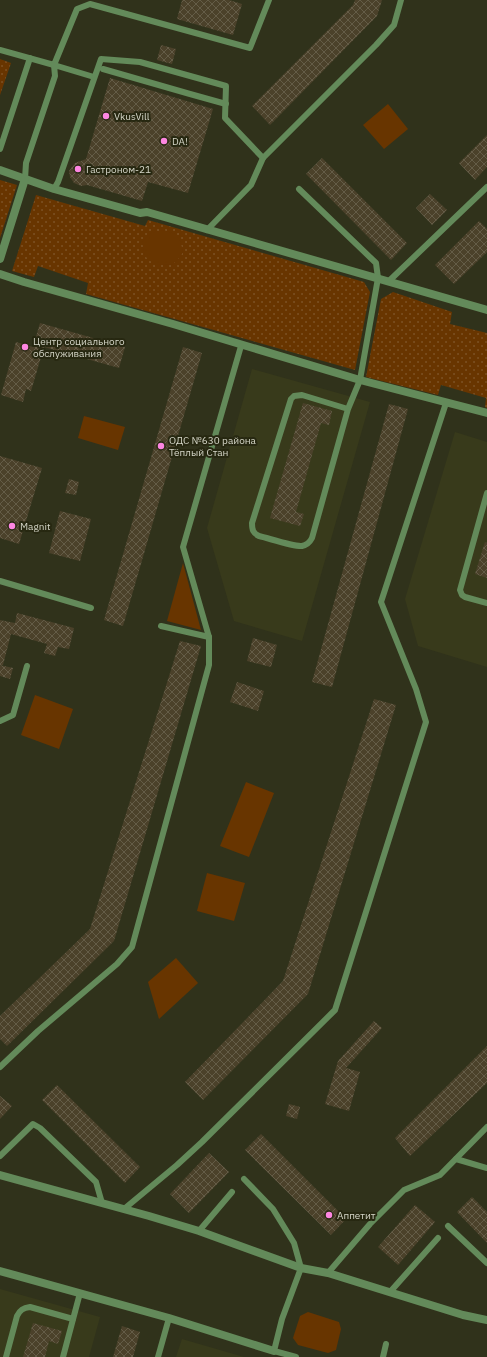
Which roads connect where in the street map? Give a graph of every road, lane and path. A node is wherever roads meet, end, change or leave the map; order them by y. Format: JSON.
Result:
{"nodes":[{"id":1,"x":269,"y":0,"type":"edge"},
{"id":2,"x":401,"y":0,"type":"edge"},
{"id":3,"x":90,"y":2,"type":"edge"},
{"id":4,"x":0,"y":50,"type":"edge"},
{"id":5,"x":30,"y":58,"type":"junction"},
{"id":6,"x":54,"y":65,"type":"junction"},
{"id":7,"x":103,"y":69,"type":"dead end"},
{"id":8,"x":94,"y":77,"type":"junction"},
{"id":9,"x":226,"y":104,"type":"junction"},
{"id":10,"x":0,"y":149,"type":"edge"},
{"id":11,"x":263,"y":158,"type":"junction"},
{"id":12,"x":0,"y":170,"type":"edge"},
{"id":13,"x":25,"y":179,"type":"junction"},
{"id":14,"x":487,"y":187,"type":"edge"},
{"id":15,"x":54,"y":189,"type":"junction"},
{"id":16,"x":299,"y":189,"type":"dead end"},
{"id":17,"x":207,"y":230,"type":"junction"},
{"id":18,"x":0,"y":259,"type":"edge"},
{"id":19,"x":0,"y":274,"type":"edge"},
{"id":20,"x":378,"y":278,"type":"junction"},
{"id":21,"x":388,"y":281,"type":"junction"},
{"id":22,"x":487,"y":310,"type":"edge"},
{"id":23,"x":241,"y":346,"type":"junction"},
{"id":24,"x":360,"y":380,"type":"junction"},
{"id":25,"x":446,"y":403,"type":"junction"},
{"id":26,"x":348,"y":409,"type":"junction"},
{"id":27,"x":487,"y":414,"type":"edge"},
{"id":28,"x":487,"y":493,"type":"edge"},
{"id":29,"x":0,"y":581,"type":"edge"},
{"id":30,"x":487,"y":603,"type":"edge"},
{"id":31,"x":91,"y":608,"type":"dead end"},
{"id":32,"x":161,"y":626,"type":"dead end"},
{"id":33,"x":209,"y":637,"type":"junction"},
{"id":34,"x":28,"y":666,"type":"dead end"},
{"id":35,"x":0,"y":721,"type":"edge"},
{"id":36,"x":0,"y":1067,"type":"edge"},
{"id":37,"x":487,"y":1127,"type":"edge"},
{"id":38,"x":0,"y":1156,"type":"edge"},
{"id":39,"x":456,"y":1159,"type":"junction"},
{"id":40,"x":487,"y":1168,"type":"edge"},
{"id":41,"x":0,"y":1175,"type":"edge"},
{"id":42,"x":244,"y":1179,"type":"dead end"},
{"id":43,"x":232,"y":1192,"type":"dead end"},
{"id":44,"x":102,"y":1203,"type":"junction"},
{"id":45,"x":124,"y":1209,"type":"junction"},
{"id":46,"x":448,"y":1226,"type":"dead end"},
{"id":47,"x":199,"y":1231,"type":"junction"},
{"id":48,"x":438,"y":1238,"type":"dead end"},
{"id":49,"x":487,"y":1263,"type":"edge"},
{"id":50,"x":301,"y":1268,"type":"junction"},
{"id":51,"x":0,"y":1271,"type":"edge"},
{"id":52,"x":328,"y":1273,"type":"junction"},
{"id":53,"x":390,"y":1292,"type":"junction"},
{"id":54,"x":80,"y":1293,"type":"junction"},
{"id":55,"x":169,"y":1318,"type":"junction"},
{"id":56,"x":73,"y":1319,"type":"junction"},
{"id":57,"x":487,"y":1320,"type":"edge"},
{"id":58,"x":386,"y":1344,"type":"dead end"},
{"id":59,"x":277,"y":1353,"type":"edge"},
{"id":60,"x":6,"y":1357,"type":"edge"},
{"id":61,"x":62,"y":1357,"type":"edge"},
{"id":62,"x":158,"y":1357,"type":"edge"},
{"id":63,"x":296,"y":1357,"type":"edge"},
{"id":64,"x":383,"y":1357,"type":"edge"}],
"edges":[{"from":1,"to":3,"type":"lane"},
{"from":2,"to":11,"type":"lane"},
{"from":3,"to":6,"type":"lane"},
{"from":4,"to":5,"type":"lane"},
{"from":5,"to":6,"type":"lane"},
{"from":5,"to":10,"type":"lane"},
{"from":6,"to":8,"type":"lane"},
{"from":6,"to":13,"type":"lane"},
{"from":7,"to":9,"type":"lane"},
{"from":8,"to":9,"type":"lane"},
{"from":8,"to":15,"type":"lane"},
{"from":9,"to":11,"type":"lane"},
{"from":11,"to":17,"type":"lane"},
{"from":12,"to":13,"type":"street"},
{"from":13,"to":15,"type":"street"},
{"from":13,"to":18,"type":"street"},
{"from":14,"to":21,"type":"lane"},
{"from":15,"to":17,"type":"street"},
{"from":16,"to":20,"type":"lane"},
{"from":17,"to":20,"type":"street"},
{"from":19,"to":23,"type":"street"},
{"from":20,"to":21,"type":"street"},
{"from":20,"to":24,"type":"lane"},
{"from":21,"to":22,"type":"street"},
{"from":23,"to":24,"type":"street"},
{"from":23,"to":33,"type":"lane"},
{"from":24,"to":25,"type":"street"},
{"from":24,"to":26,"type":"lane"},
{"from":25,"to":27,"type":"street"},
{"from":25,"to":45,"type":"lane"},
{"from":26,"to":26,"type":"lane"},
{"from":28,"to":30,"type":"lane"},
{"from":29,"to":31,"type":"lane"},
{"from":32,"to":33,"type":"lane"},
{"from":33,"to":36,"type":"lane"},
{"from":34,"to":35,"type":"lane"},
{"from":37,"to":39,"type":"lane"},
{"from":38,"to":44,"type":"lane"},
{"from":39,"to":40,"type":"lane"},
{"from":39,"to":52,"type":"lane"},
{"from":41,"to":44,"type":"street"},
{"from":42,"to":50,"type":"lane"},
{"from":43,"to":47,"type":"lane"},
{"from":44,"to":45,"type":"street"},
{"from":45,"to":47,"type":"street"},
{"from":46,"to":49,"type":"lane"},
{"from":47,"to":50,"type":"street"},
{"from":48,"to":53,"type":"lane"},
{"from":50,"to":52,"type":"street"},
{"from":50,"to":59,"type":"lane"},
{"from":51,"to":54,"type":"street"},
{"from":52,"to":53,"type":"street"},
{"from":53,"to":57,"type":"street"},
{"from":54,"to":55,"type":"street"},
{"from":54,"to":56,"type":"lane"},
{"from":55,"to":59,"type":"street"},
{"from":55,"to":62,"type":"lane"},
{"from":56,"to":60,"type":"lane"},
{"from":56,"to":61,"type":"lane"},
{"from":58,"to":64,"type":"lane"},
{"from":59,"to":63,"type":"lane"}]}
